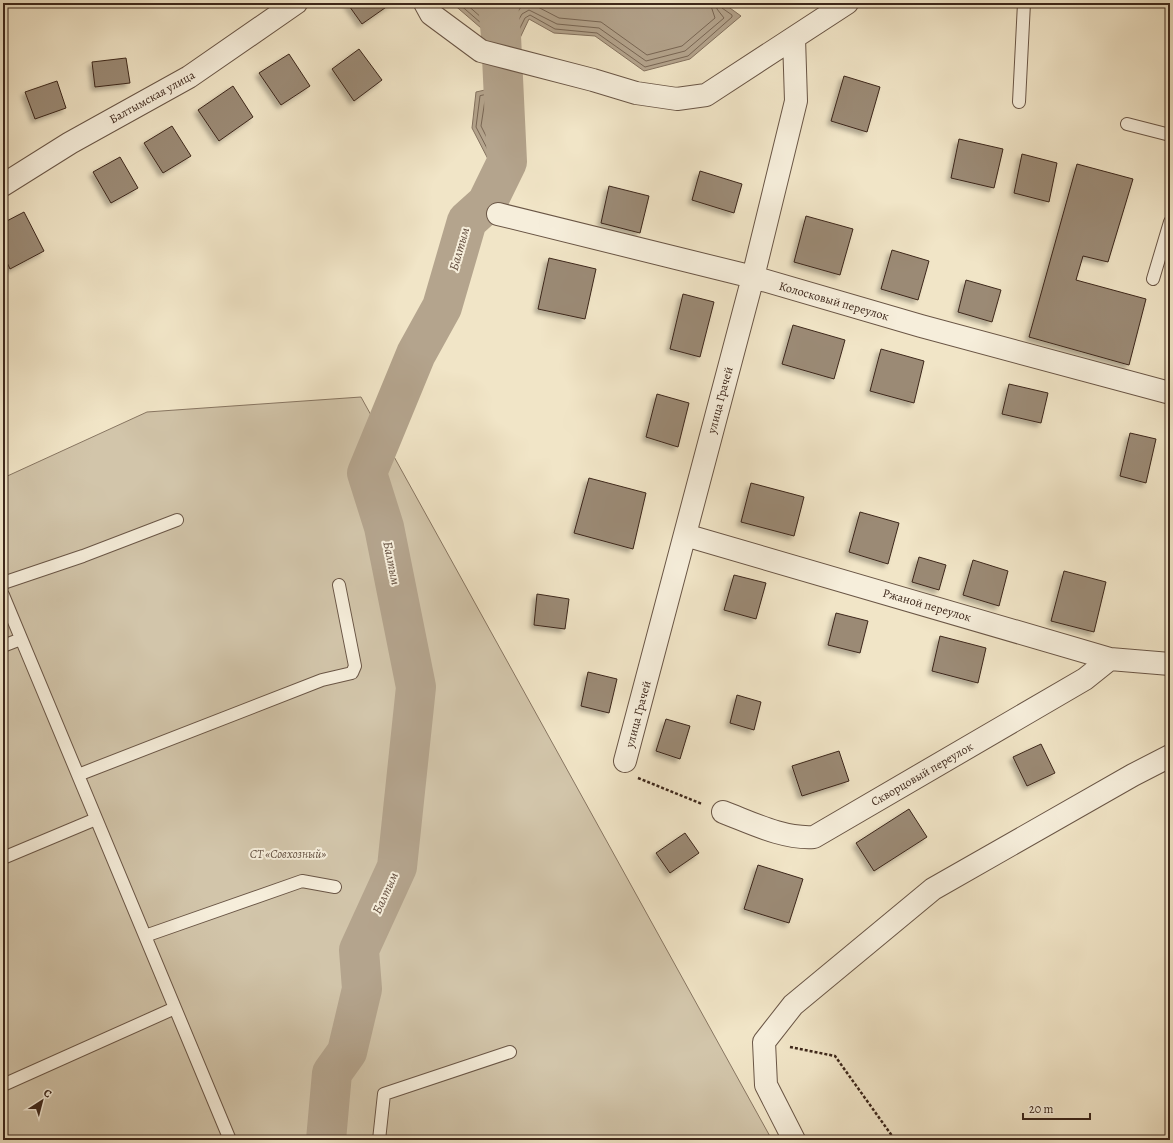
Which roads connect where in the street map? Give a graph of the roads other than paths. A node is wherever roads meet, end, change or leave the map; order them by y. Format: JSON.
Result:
{"nodes":[{"id":1,"x":296,"y":3,"type":"edge"},
{"id":2,"x":425,"y":3,"type":"edge"},
{"id":3,"x":847,"y":3,"type":"edge"},
{"id":4,"x":1024,"y":3,"type":"edge"},
{"id":5,"x":794,"y":38,"type":"junction"},
{"id":6,"x":1019,"y":102,"type":"dead end"},
{"id":7,"x":1127,"y":124,"type":"dead end"},
{"id":8,"x":1170,"y":135,"type":"edge"},
{"id":9,"x":3,"y":185,"type":"edge"},
{"id":10,"x":498,"y":214,"type":"dead end"},
{"id":11,"x":1170,"y":222,"type":"edge"},
{"id":12,"x":753,"y":277,"type":"junction"},
{"id":13,"x":1153,"y":279,"type":"dead end"},
{"id":14,"x":1170,"y":393,"type":"edge"},
{"id":15,"x":177,"y":520,"type":"dead end"},
{"id":16,"x":685,"y":535,"type":"junction"},
{"id":17,"x":3,"y":583,"type":"edge"},
{"id":18,"x":339,"y":585,"type":"dead end"},
{"id":19,"x":3,"y":595,"type":"edge"},
{"id":20,"x":21,"y":639,"type":"junction"},
{"id":21,"x":3,"y":646,"type":"edge"},
{"id":22,"x":1110,"y":659,"type":"junction"},
{"id":23,"x":1170,"y":664,"type":"edge"},
{"id":24,"x":1170,"y":756,"type":"edge"},
{"id":25,"x":625,"y":761,"type":"road end"},
{"id":26,"x":78,"y":775,"type":"junction"},
{"id":27,"x":723,"y":812,"type":"road end"},
{"id":28,"x":96,"y":819,"type":"junction"},
{"id":29,"x":3,"y":858,"type":"edge"},
{"id":30,"x":335,"y":887,"type":"dead end"},
{"id":31,"x":145,"y":936,"type":"junction"},
{"id":32,"x":175,"y":1008,"type":"junction"},
{"id":33,"x":510,"y":1052,"type":"dead end"},
{"id":34,"x":3,"y":1085,"type":"edge"},
{"id":35,"x":230,"y":1140,"type":"edge"},
{"id":36,"x":380,"y":1140,"type":"edge"},
{"id":37,"x":794,"y":1140,"type":"edge"}],
"edges":[{"from":1,"to":9,"type":"street","name":"Балтымская улица"},
{"from":2,"to":5,"type":"street"},
{"from":3,"to":5,"type":"street"},
{"from":4,"to":6,"type":"lane"},
{"from":5,"to":12,"type":"street","name":"улица Грачей"},
{"from":7,"to":8,"type":"lane"},
{"from":10,"to":12,"type":"street","name":"Колосковый переулок"},
{"from":11,"to":13,"type":"lane"},
{"from":12,"to":14,"type":"street","name":"Колосковый переулок"},
{"from":12,"to":16,"type":"street","name":"улица Грачей"},
{"from":15,"to":17,"type":"lane"},
{"from":16,"to":22,"type":"street","name":"Ржаной переулок"},
{"from":16,"to":25,"type":"street","name":"улица Грачей"},
{"from":18,"to":26,"type":"lane"},
{"from":19,"to":20,"type":"lane"},
{"from":20,"to":21,"type":"lane"},
{"from":20,"to":26,"type":"lane"},
{"from":22,"to":23,"type":"street","name":"Ржаной переулок"},
{"from":22,"to":27,"type":"street","name":"Скворцовый переулок"},
{"from":24,"to":37,"type":"street"},
{"from":26,"to":28,"type":"lane"},
{"from":28,"to":29,"type":"lane"},
{"from":28,"to":31,"type":"lane"},
{"from":30,"to":31,"type":"lane"},
{"from":31,"to":32,"type":"lane"},
{"from":32,"to":34,"type":"lane"},
{"from":32,"to":35,"type":"lane"},
{"from":33,"to":36,"type":"lane"}]}
